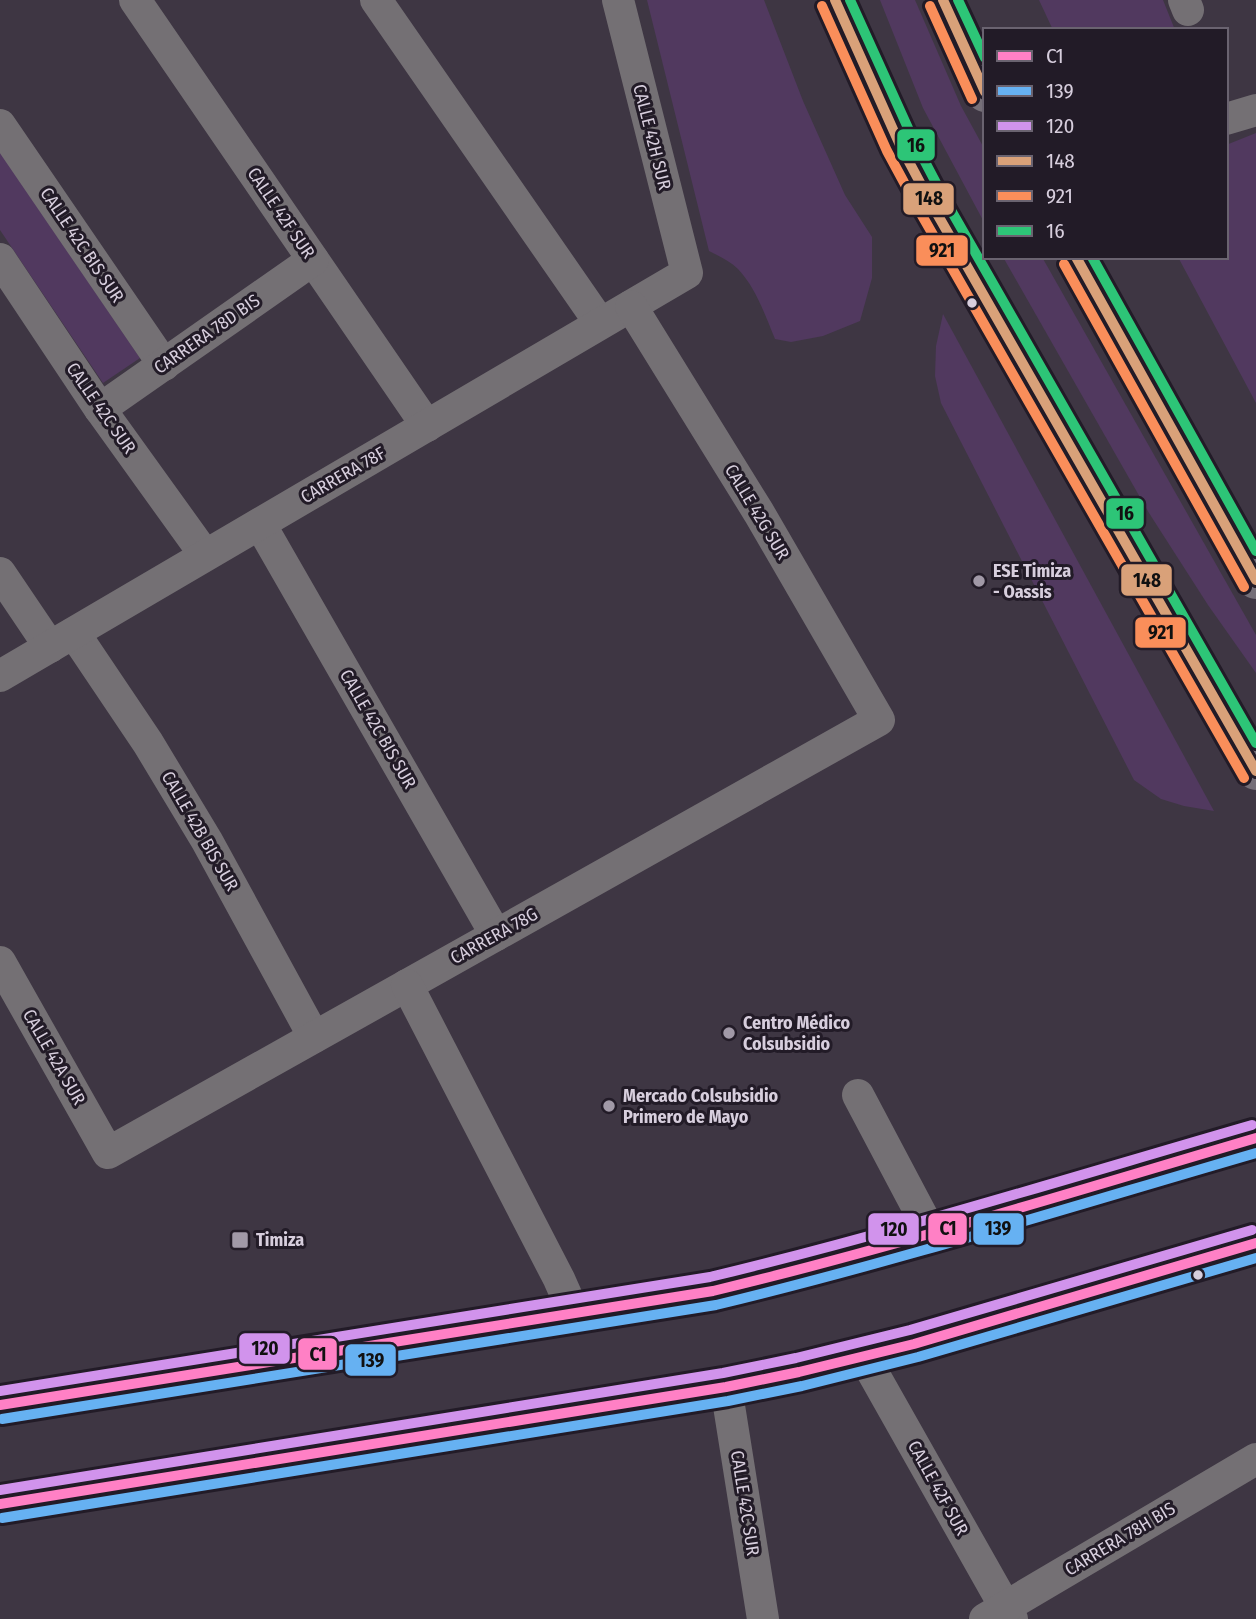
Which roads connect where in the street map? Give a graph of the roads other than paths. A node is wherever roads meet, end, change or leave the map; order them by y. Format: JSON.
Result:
{"nodes":[{"id":1,"x":135,"y":0,"type":"edge"},
{"id":2,"x":376,"y":0,"type":"edge"},
{"id":3,"x":618,"y":0,"type":"edge"},
{"id":4,"x":835,"y":0,"type":"edge"},
{"id":5,"x":943,"y":0,"type":"edge"},
{"id":6,"x":983,"y":89,"type":"edge"},
{"id":7,"x":1256,"y":110,"type":"edge"},
{"id":8,"x":1228,"y":118,"type":"edge"},
{"id":9,"x":0,"y":125,"type":"edge"},
{"id":10,"x":0,"y":259,"type":"edge"},
{"id":11,"x":1077,"y":259,"type":"edge"},
{"id":12,"x":313,"y":260,"type":"junction"},
{"id":13,"x":687,"y":273,"type":"joint"},
{"id":14,"x":631,"y":306,"type":"junction"},
{"id":15,"x":600,"y":323,"type":"junction"},
{"id":16,"x":164,"y":365,"type":"junction"},
{"id":17,"x":100,"y":409,"type":"junction"},
{"id":18,"x":427,"y":426,"type":"junction"},
{"id":19,"x":260,"y":524,"type":"junction"},
{"id":20,"x":205,"y":555,"type":"junction"},
{"id":21,"x":0,"y":573,"type":"edge"},
{"id":22,"x":1256,"y":580,"type":"edge"},
{"id":23,"x":62,"y":640,"type":"junction"},
{"id":24,"x":0,"y":676,"type":"edge"},
{"id":25,"x":879,"y":720,"type":"joint"},
{"id":26,"x":1256,"y":771,"type":"edge"},
{"id":27,"x":496,"y":935,"type":"junction"},
{"id":28,"x":0,"y":962,"type":"edge"},
{"id":29,"x":407,"y":985,"type":"junction"},
{"id":30,"x":314,"y":1037,"type":"junction"},
{"id":31,"x":858,"y":1095,"type":"dead end"},
{"id":32,"x":1256,"y":1138,"type":"edge"},
{"id":33,"x":108,"y":1153,"type":"joint"},
{"id":34,"x":931,"y":1233,"type":"junction"},
{"id":35,"x":1256,"y":1243,"type":"edge"},
{"id":36,"x":574,"y":1313,"type":"junction"},
{"id":37,"x":864,"y":1357,"type":"junction"},
{"id":38,"x":726,"y":1387,"type":"junction"},
{"id":39,"x":0,"y":1405,"type":"edge"},
{"id":40,"x":1256,"y":1459,"type":"edge"},
{"id":41,"x":0,"y":1504,"type":"edge"},
{"id":42,"x":1001,"y":1615,"type":"edge"},
{"id":43,"x":763,"y":1619,"type":"edge"}],
"edges":[{"from":1,"to":12,"type":"street","name":"CALLE 42F SUR"},
{"from":2,"to":15,"type":"street"},
{"from":3,"to":13,"type":"street","name":"CALLE 42H SUR"},
{"from":4,"to":26,"type":"main road"},
{"from":5,"to":6,"type":"main road"},
{"from":7,"to":8,"type":"street"},
{"from":9,"to":16,"type":"street","name":"CALLE 42C BIS SUR"},
{"from":10,"to":17,"type":"street","name":"CALLE 42C SUR"},
{"from":11,"to":22,"type":"main road"},
{"from":12,"to":16,"type":"street","name":"CARRERA 78D BIS"},
{"from":12,"to":18,"type":"street","name":"CALLE 42F SUR"},
{"from":13,"to":14,"type":"street","name":"CARRERA 78F"},
{"from":14,"to":15,"type":"street","name":"CARRERA 78F"},
{"from":14,"to":25,"type":"street","name":"CALLE 42G SUR"},
{"from":15,"to":18,"type":"street","name":"CARRERA 78F"},
{"from":16,"to":17,"type":"street","name":"CARRERA 78D BIS"},
{"from":17,"to":20,"type":"street","name":"CALLE 42C SUR"},
{"from":18,"to":19,"type":"street","name":"CARRERA 78F"},
{"from":19,"to":20,"type":"street","name":"CARRERA 78F"},
{"from":19,"to":27,"type":"street","name":"CALLE 42C BIS SUR"},
{"from":20,"to":23,"type":"street","name":"CARRERA 78F"},
{"from":21,"to":23,"type":"street","name":"CALLE 42B BIS SUR"},
{"from":23,"to":24,"type":"street","name":"CARRERA 78F"},
{"from":23,"to":30,"type":"street","name":"CALLE 42B BIS SUR"},
{"from":25,"to":27,"type":"street","name":"CARRERA 78G"},
{"from":27,"to":29,"type":"street","name":"CARRERA 78G"},
{"from":28,"to":33,"type":"street","name":"CALLE 42A SUR"},
{"from":29,"to":30,"type":"street","name":"CARRERA 78G"},
{"from":29,"to":36,"type":"street"},
{"from":30,"to":33,"type":"street","name":"CARRERA 78G"},
{"from":31,"to":34,"type":"street"},
{"from":32,"to":34,"type":"main road"},
{"from":34,"to":36,"type":"main road"},
{"from":35,"to":37,"type":"main road"},
{"from":36,"to":39,"type":"main road"},
{"from":37,"to":38,"type":"main road"},
{"from":37,"to":42,"type":"street","name":"CALLE 42F SUR"},
{"from":38,"to":41,"type":"main road"},
{"from":38,"to":43,"type":"street","name":"CALLE 42C SUR"},
{"from":40,"to":42,"type":"street","name":"CARRERA 78H BIS"}]}
